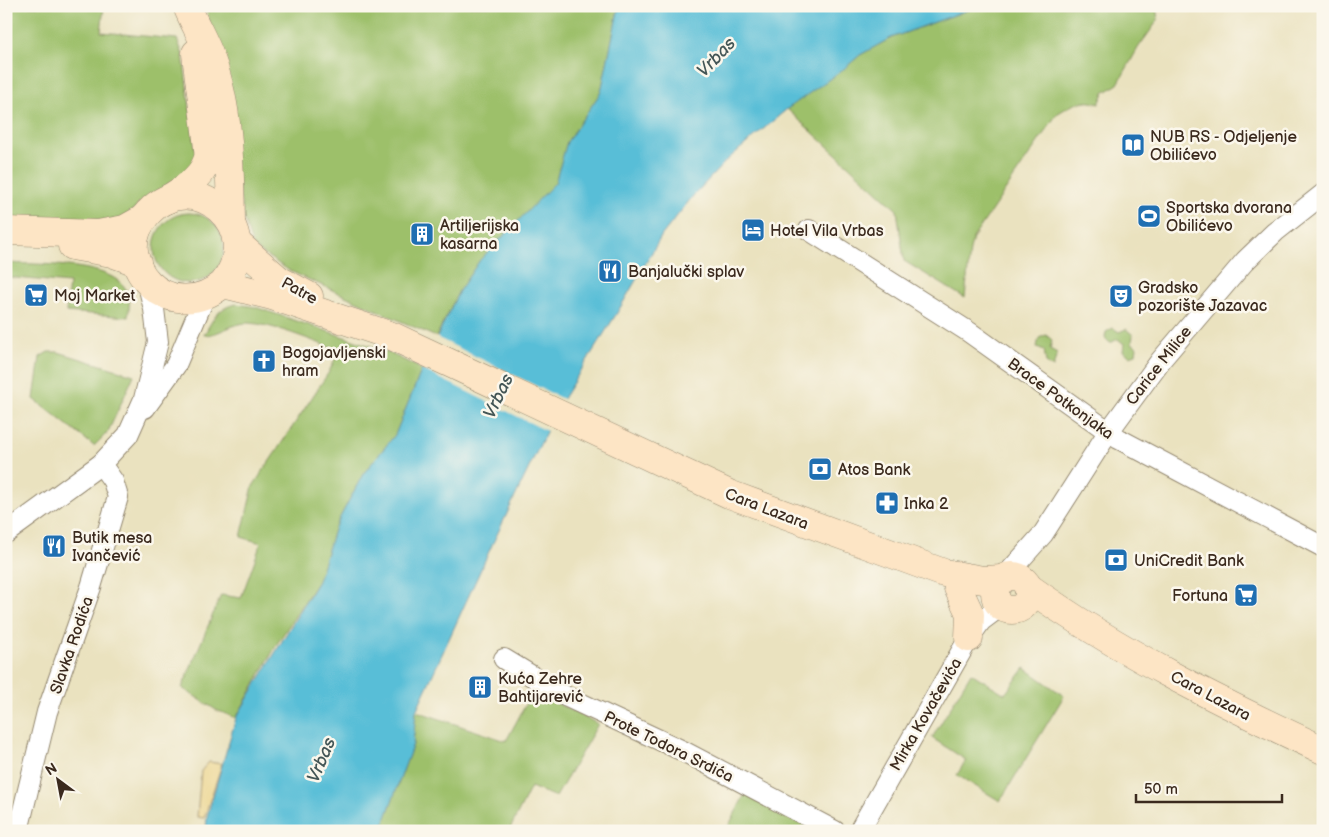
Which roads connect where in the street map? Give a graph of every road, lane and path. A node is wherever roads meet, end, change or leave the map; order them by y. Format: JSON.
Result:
{"nodes":[{"id":1,"x":190,"y":13,"type":"edge"},
{"id":2,"x":1323,"y":194,"type":"edge"},
{"id":3,"x":153,"y":211,"type":"junction"},
{"id":4,"x":6,"y":230,"type":"edge"},
{"id":5,"x":809,"y":230,"type":"dead end"},
{"id":6,"x":234,"y":233,"type":"junction"},
{"id":7,"x":6,"y":236,"type":"edge"},
{"id":8,"x":142,"y":272,"type":"junction"},
{"id":9,"x":214,"y":290,"type":"junction"},
{"id":10,"x":380,"y":332,"type":"junction"},
{"id":11,"x":135,"y":421,"type":"junction"},
{"id":12,"x":1108,"y":431,"type":"junction"},
{"id":13,"x":101,"y":464,"type":"junction"},
{"id":14,"x":6,"y":533,"type":"edge"},
{"id":15,"x":1323,"y":547,"type":"edge"},
{"id":16,"x":951,"y":581,"type":"junction"},
{"id":17,"x":1011,"y":594,"type":"junction"},
{"id":18,"x":969,"y":638,"type":"junction"},
{"id":19,"x":504,"y":659,"type":"dead end"},
{"id":20,"x":1323,"y":750,"type":"edge"},
{"id":21,"x":18,"y":831,"type":"edge"},
{"id":22,"x":835,"y":831,"type":"edge"},
{"id":23,"x":859,"y":831,"type":"edge"}],
"edges":[{"from":1,"to":3,"type":"street"},
{"from":1,"to":6,"type":"street"},
{"from":2,"to":12,"type":"street","name":"Carice Milice"},
{"from":3,"to":4,"type":"street","name":"Patre"},
{"from":3,"to":6,"type":"street","name":"Patre"},
{"from":3,"to":8,"type":"street"},
{"from":5,"to":12,"type":"street","name":"Brace Potkonjaka"},
{"from":6,"to":9,"type":"street"},
{"from":6,"to":10,"type":"street","name":"Patre"},
{"from":7,"to":8,"type":"street","name":"Patre"},
{"from":8,"to":9,"type":"street","name":"Patre"},
{"from":8,"to":11,"type":"street"},
{"from":9,"to":10,"type":"street","name":"Patre"},
{"from":9,"to":11,"type":"street"},
{"from":10,"to":16,"type":"street","name":"Cara Lazara"},
{"from":11,"to":13,"type":"street"},
{"from":12,"to":15,"type":"street","name":"Brace Potkonjaka"},
{"from":12,"to":17,"type":"street","name":"Carice Milice"},
{"from":13,"to":14,"type":"street"},
{"from":13,"to":21,"type":"street","name":"Slavka Rodića"},
{"from":16,"to":17,"type":"street","name":"Cara Lazara"},
{"from":16,"to":18,"type":"street"},
{"from":17,"to":18,"type":"street","name":"Mirka Kovačevića"},
{"from":17,"to":20,"type":"street","name":"Cara Lazara"},
{"from":18,"to":23,"type":"street","name":"Mirka Kovačevića"},
{"from":19,"to":22,"type":"street","name":"Prote Todora Srdića"}]}
